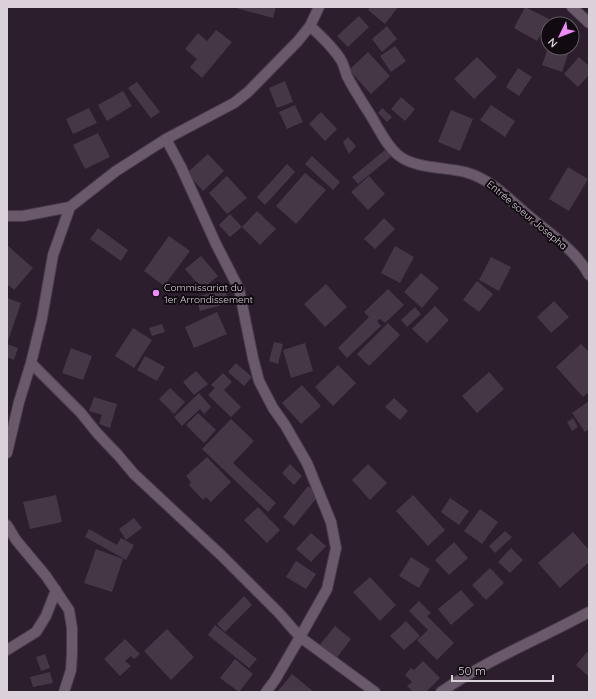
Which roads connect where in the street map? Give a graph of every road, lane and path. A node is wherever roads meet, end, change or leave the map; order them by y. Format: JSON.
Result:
{"nodes":[{"id":1,"x":319,"y":7,"type":"edge"},
{"id":2,"x":572,"y":7,"type":"edge"},
{"id":3,"x":589,"y":23,"type":"edge"},
{"id":4,"x":310,"y":26,"type":"junction"},
{"id":5,"x":166,"y":139,"type":"junction"},
{"id":6,"x":70,"y":207,"type":"junction"},
{"id":7,"x":7,"y":216,"type":"edge"},
{"id":8,"x":589,"y":275,"type":"edge"},
{"id":9,"x":31,"y":363,"type":"junction"},
{"id":10,"x":7,"y":452,"type":"edge"},
{"id":11,"x":7,"y":525,"type":"edge"},
{"id":12,"x":56,"y":590,"type":"junction"},
{"id":13,"x":589,"y":612,"type":"edge"},
{"id":14,"x":300,"y":637,"type":"junction"},
{"id":15,"x":7,"y":650,"type":"edge"},
{"id":16,"x":64,"y":692,"type":"edge"},
{"id":17,"x":266,"y":692,"type":"edge"},
{"id":18,"x":376,"y":692,"type":"edge"},
{"id":19,"x":441,"y":692,"type":"edge"}],
"edges":[{"from":1,"to":4,"type":"street"},
{"from":2,"to":3,"type":"street"},
{"from":4,"to":5,"type":"street"},
{"from":4,"to":8,"type":"street","name":"Entrée soeur Josepha"},
{"from":5,"to":6,"type":"street"},
{"from":5,"to":14,"type":"street"},
{"from":6,"to":7,"type":"street"},
{"from":6,"to":9,"type":"street"},
{"from":9,"to":10,"type":"street"},
{"from":9,"to":14,"type":"street"},
{"from":11,"to":12,"type":"street"},
{"from":12,"to":15,"type":"street"},
{"from":12,"to":16,"type":"street"},
{"from":13,"to":19,"type":"street"},
{"from":14,"to":17,"type":"street"},
{"from":14,"to":18,"type":"street"}]}
